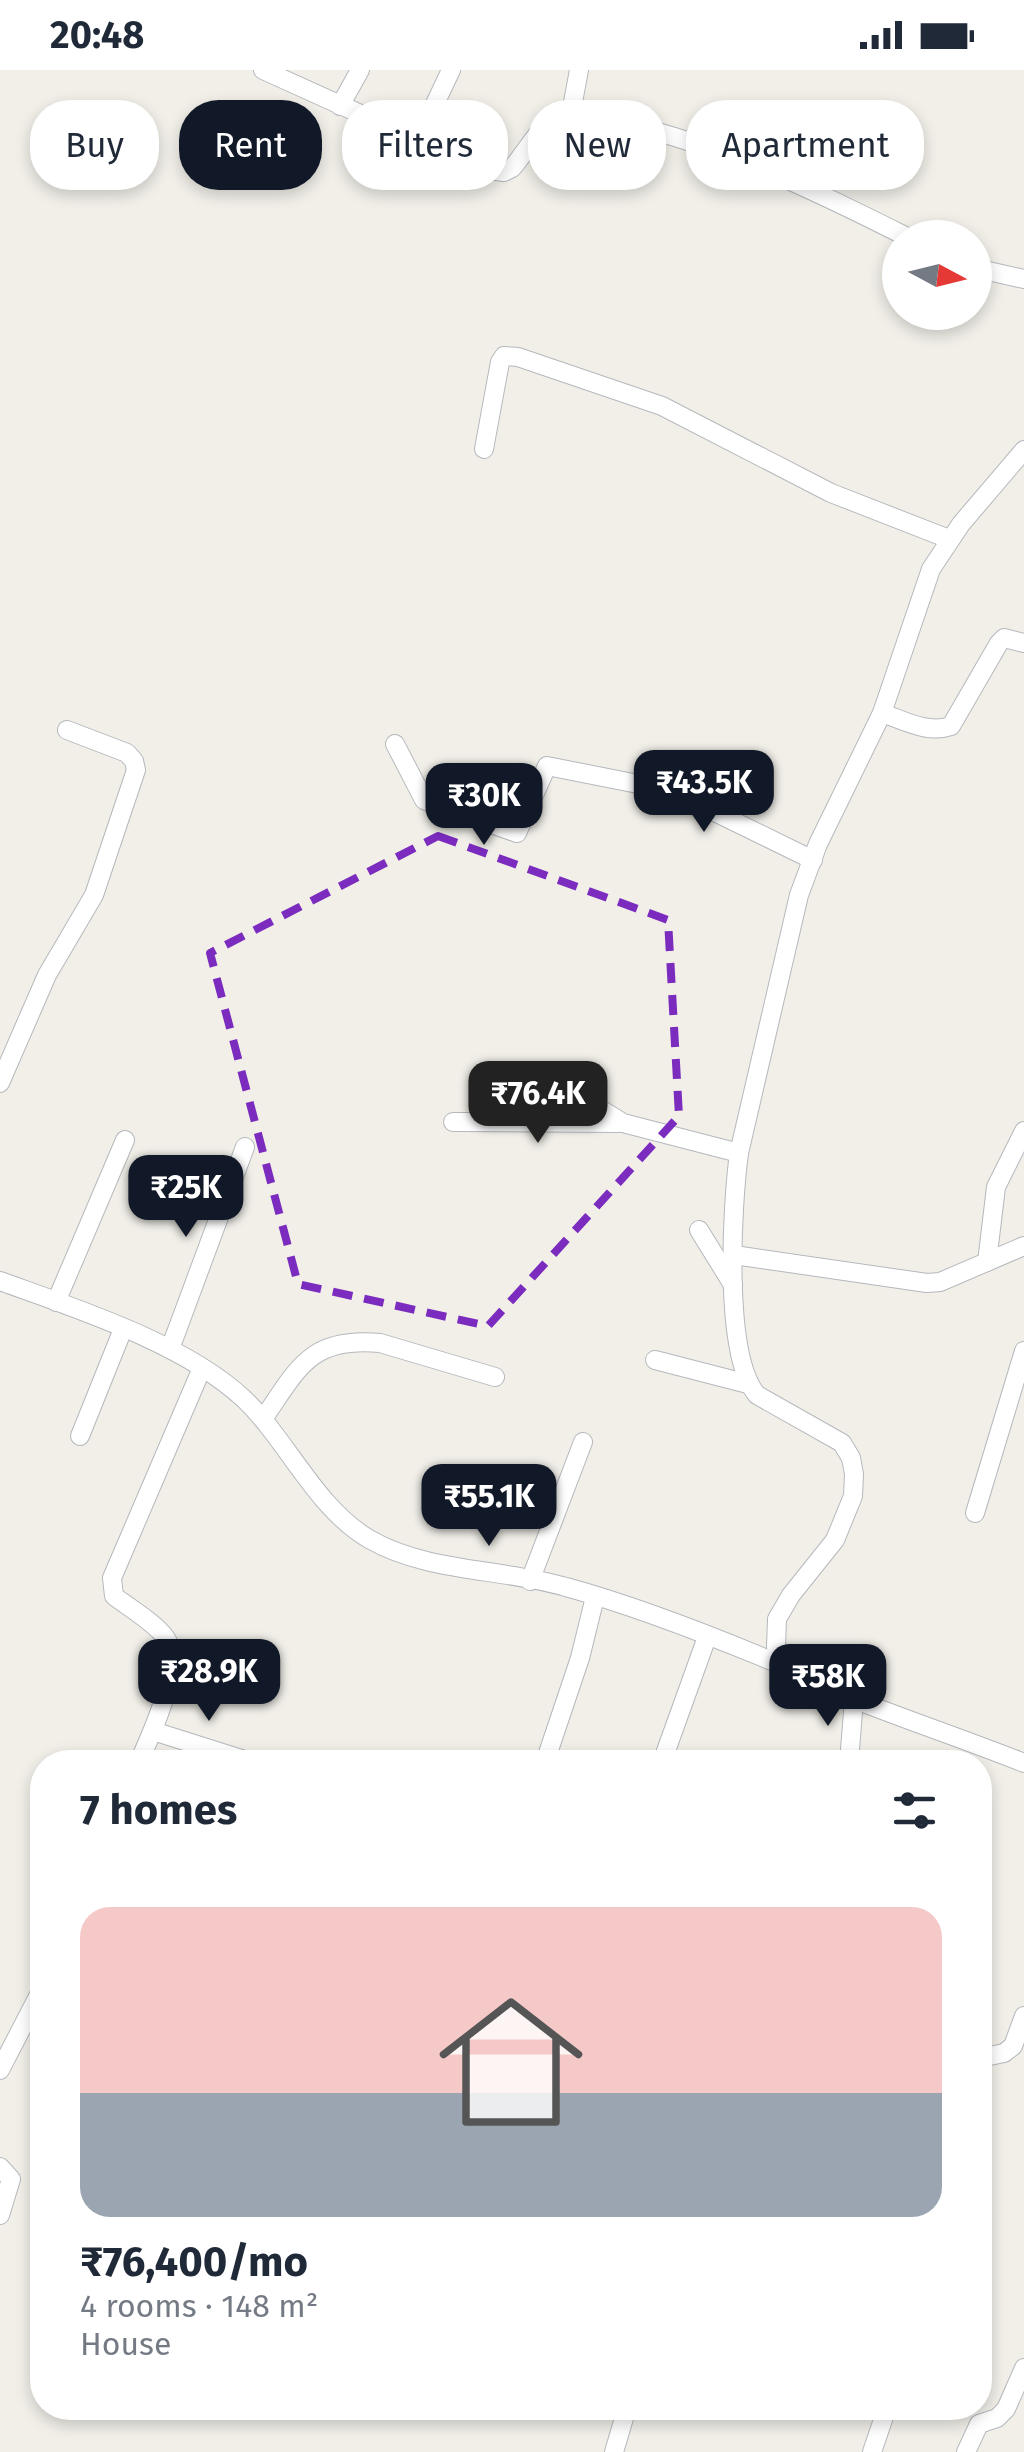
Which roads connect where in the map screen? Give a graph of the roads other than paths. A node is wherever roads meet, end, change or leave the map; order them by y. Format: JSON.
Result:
{"nodes":[{"id":1,"x":263,"y":70,"type":"edge"},
{"id":2,"x":360,"y":70,"type":"edge"},
{"id":3,"x":451,"y":70,"type":"edge"},
{"id":4,"x":579,"y":70,"type":"edge"},
{"id":5,"x":437,"y":100,"type":"edge"},
{"id":6,"x":573,"y":100,"type":"edge"},
{"id":7,"x":340,"y":106,"type":"joint"},
{"id":8,"x":666,"y":135,"type":"edge"},
{"id":9,"x":528,"y":149,"type":"edge"},
{"id":10,"x":508,"y":170,"type":"edge"},
{"id":11,"x":882,"y":225,"type":"edge"},
{"id":12,"x":992,"y":272,"type":"edge"},
{"id":13,"x":1024,"y":279,"type":"edge"},
{"id":14,"x":484,"y":448,"type":"dead end"},
{"id":15,"x":1024,"y":450,"type":"edge"},
{"id":16,"x":950,"y":538,"type":"junction"},
{"id":17,"x":1024,"y":644,"type":"edge"},
{"id":18,"x":882,"y":713,"type":"junction"},
{"id":19,"x":66,"y":730,"type":"dead end"},
{"id":20,"x":395,"y":744,"type":"dead end"},
{"id":21,"x":812,"y":860,"type":"junction"},
{"id":22,"x":552,"y":1079,"type":"dead end"},
{"id":23,"x":0,"y":1083,"type":"edge"},
{"id":24,"x":454,"y":1122,"type":"dead end"},
{"id":25,"x":623,"y":1122,"type":"junction"},
{"id":26,"x":1024,"y":1131,"type":"edge"},
{"id":27,"x":125,"y":1140,"type":"dead end"},
{"id":28,"x":244,"y":1147,"type":"dead end"},
{"id":29,"x":738,"y":1153,"type":"junction"},
{"id":30,"x":699,"y":1230,"type":"dead end"},
{"id":31,"x":1024,"y":1246,"type":"edge"},
{"id":32,"x":734,"y":1255,"type":"junction"},
{"id":33,"x":987,"y":1262,"type":"junction"},
{"id":34,"x":0,"y":1282,"type":"edge"},
{"id":35,"x":734,"y":1286,"type":"junction"},
{"id":36,"x":56,"y":1302,"type":"junction"},
{"id":37,"x":123,"y":1329,"type":"junction"},
{"id":38,"x":170,"y":1349,"type":"junction"},
{"id":39,"x":1024,"y":1350,"type":"edge"},
{"id":40,"x":656,"y":1360,"type":"dead end"},
{"id":41,"x":202,"y":1368,"type":"junction"},
{"id":42,"x":495,"y":1377,"type":"dead end"},
{"id":43,"x":748,"y":1384,"type":"junction"},
{"id":44,"x":263,"y":1418,"type":"junction"},
{"id":45,"x":80,"y":1436,"type":"dead end"},
{"id":46,"x":583,"y":1442,"type":"dead end"},
{"id":47,"x":975,"y":1513,"type":"dead end"},
{"id":48,"x":530,"y":1581,"type":"junction"},
{"id":49,"x":594,"y":1596,"type":"junction"},
{"id":50,"x":707,"y":1637,"type":"junction"},
{"id":51,"x":784,"y":1666,"type":"junction"},
{"id":52,"x":854,"y":1699,"type":"junction"},
{"id":53,"x":153,"y":1730,"type":"junction"},
{"id":54,"x":145,"y":1750,"type":"edge"},
{"id":55,"x":214,"y":1750,"type":"edge"},
{"id":56,"x":549,"y":1750,"type":"edge"},
{"id":57,"x":666,"y":1750,"type":"edge"},
{"id":58,"x":850,"y":1750,"type":"edge"},
{"id":59,"x":989,"y":1750,"type":"edge"},
{"id":60,"x":992,"y":1751,"type":"edge"},
{"id":61,"x":1024,"y":1763,"type":"edge"},
{"id":62,"x":30,"y":2011,"type":"edge"},
{"id":63,"x":1024,"y":2016,"type":"edge"},
{"id":64,"x":992,"y":2056,"type":"edge"},
{"id":65,"x":0,"y":2070,"type":"edge"},
{"id":66,"x":0,"y":2168,"type":"edge"},
{"id":67,"x":0,"y":2215,"type":"edge"},
{"id":68,"x":1024,"y":2368,"type":"edge"},
{"id":69,"x":623,"y":2420,"type":"edge"},
{"id":70,"x":882,"y":2420,"type":"edge"},
{"id":71,"x":991,"y":2420,"type":"edge"},
{"id":72,"x":992,"y":2420,"type":"edge"},
{"id":73,"x":614,"y":2452,"type":"edge"},
{"id":74,"x":872,"y":2452,"type":"edge"},
{"id":75,"x":966,"y":2452,"type":"edge"}],
"edges":[{"from":1,"to":7,"type":"street"},
{"from":2,"to":7,"type":"street"},
{"from":3,"to":5,"type":"street"},
{"from":4,"to":6,"type":"street"},
{"from":8,"to":11,"type":"street"},
{"from":9,"to":10,"type":"street"},
{"from":12,"to":13,"type":"street"},
{"from":14,"to":16,"type":"street"},
{"from":15,"to":16,"type":"street"},
{"from":16,"to":18,"type":"street"},
{"from":17,"to":18,"type":"street"},
{"from":18,"to":21,"type":"street"},
{"from":19,"to":23,"type":"street"},
{"from":20,"to":21,"type":"street"},
{"from":21,"to":29,"type":"street"},
{"from":22,"to":25,"type":"street"},
{"from":24,"to":25,"type":"street"},
{"from":25,"to":29,"type":"street"},
{"from":26,"to":33,"type":"street"},
{"from":27,"to":36,"type":"street"},
{"from":28,"to":38,"type":"street"},
{"from":29,"to":32,"type":"street"},
{"from":30,"to":35,"type":"street"},
{"from":31,"to":33,"type":"street"},
{"from":32,"to":33,"type":"street"},
{"from":32,"to":35,"type":"street"},
{"from":34,"to":36,"type":"street"},
{"from":35,"to":43,"type":"street"},
{"from":36,"to":37,"type":"street"},
{"from":37,"to":38,"type":"street"},
{"from":37,"to":45,"type":"street"},
{"from":38,"to":41,"type":"street"},
{"from":39,"to":47,"type":"street"},
{"from":40,"to":43,"type":"street"},
{"from":41,"to":44,"type":"street"},
{"from":41,"to":53,"type":"street"},
{"from":42,"to":44,"type":"street"},
{"from":43,"to":51,"type":"street"},
{"from":44,"to":48,"type":"street"},
{"from":46,"to":48,"type":"street"},
{"from":48,"to":49,"type":"street"},
{"from":49,"to":50,"type":"street"},
{"from":49,"to":56,"type":"street"},
{"from":50,"to":51,"type":"street"},
{"from":50,"to":57,"type":"street"},
{"from":51,"to":52,"type":"street"},
{"from":52,"to":58,"type":"street"},
{"from":52,"to":59,"type":"street"},
{"from":53,"to":54,"type":"street"},
{"from":53,"to":55,"type":"street"},
{"from":60,"to":61,"type":"street"},
{"from":62,"to":65,"type":"street"},
{"from":63,"to":64,"type":"street"},
{"from":66,"to":67,"type":"street"},
{"from":68,"to":72,"type":"street"},
{"from":69,"to":73,"type":"street"},
{"from":70,"to":74,"type":"street"},
{"from":71,"to":75,"type":"street"}]}
